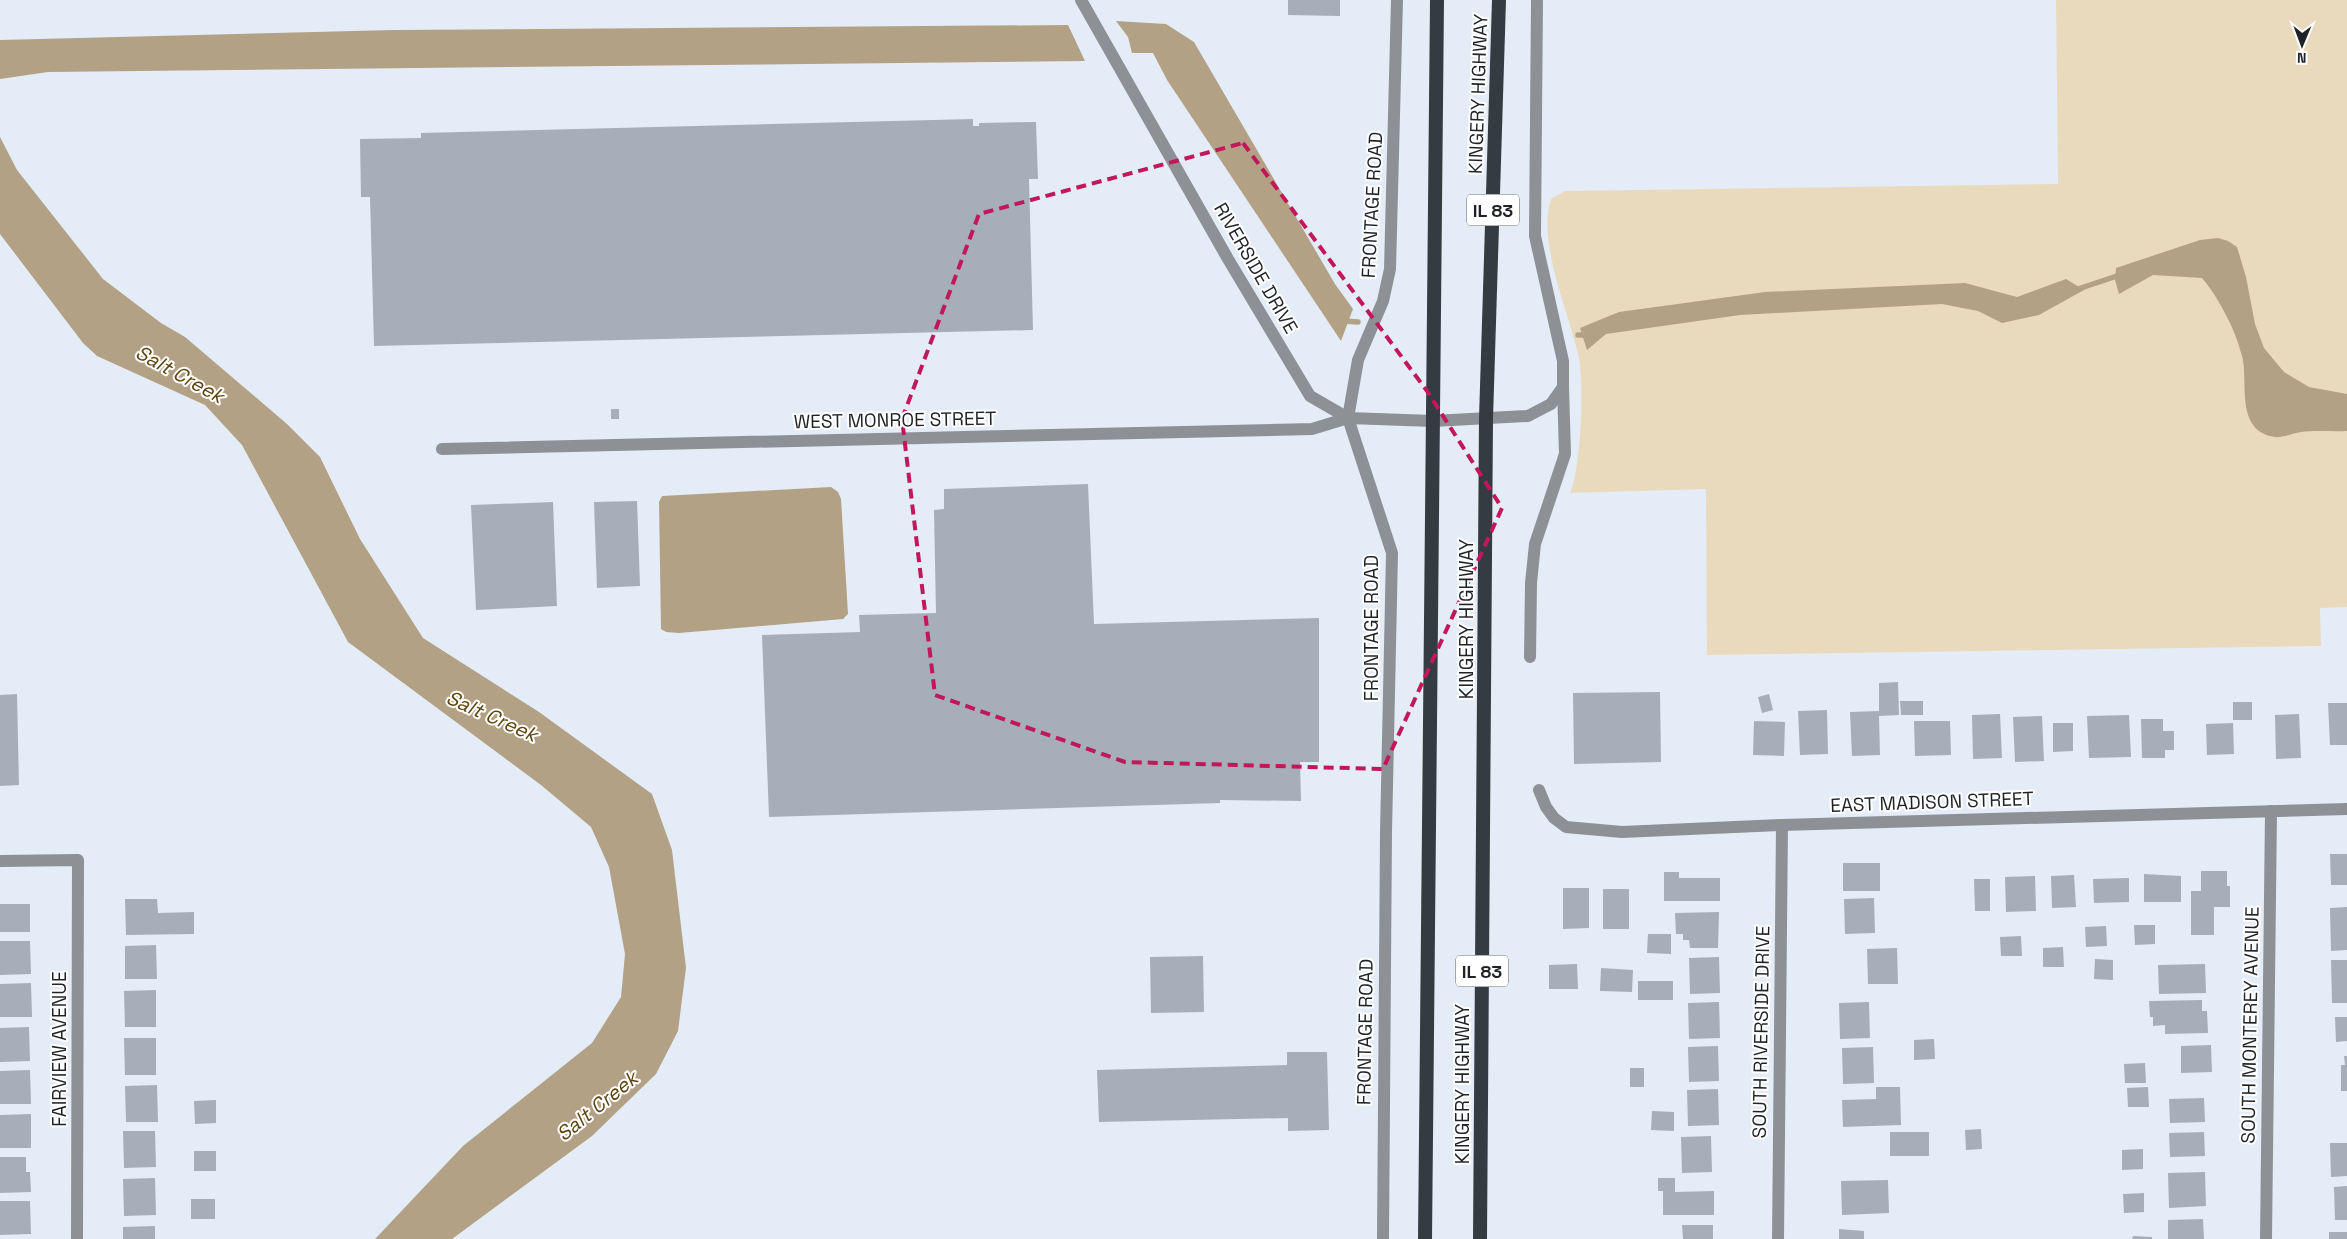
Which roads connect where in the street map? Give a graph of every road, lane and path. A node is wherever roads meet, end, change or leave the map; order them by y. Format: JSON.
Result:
{"nodes":[{"id":1,"x":1081,"y":0,"type":"edge"},
{"id":2,"x":1397,"y":0,"type":"edge"},
{"id":3,"x":1437,"y":0,"type":"edge"},
{"id":4,"x":1499,"y":0,"type":"edge"},
{"id":5,"x":1537,"y":0,"type":"edge"},
{"id":6,"x":1563,"y":387,"type":"junction"},
{"id":7,"x":1348,"y":418,"type":"junction"},
{"id":8,"x":1486,"y":419,"type":"junction"},
{"id":9,"x":1434,"y":420,"type":"junction"},
{"id":10,"x":442,"y":450,"type":"dead end"},
{"id":11,"x":1530,"y":657,"type":"dead end"},
{"id":12,"x":1539,"y":790,"type":"dead end"},
{"id":13,"x":2347,"y":809,"type":"edge"},
{"id":14,"x":2271,"y":811,"type":"junction"},
{"id":15,"x":1782,"y":824,"type":"junction"},
{"id":16,"x":0,"y":861,"type":"edge"},
{"id":17,"x":77,"y":1239,"type":"edge"},
{"id":18,"x":1383,"y":1239,"type":"edge"},
{"id":19,"x":1425,"y":1239,"type":"edge"},
{"id":20,"x":1480,"y":1239,"type":"edge"},
{"id":21,"x":1778,"y":1239,"type":"edge"},
{"id":22,"x":2266,"y":1239,"type":"edge"}],
"edges":[{"from":1,"to":7,"type":"street","name":"RIVERSIDE DRIVE"},
{"from":2,"to":7,"type":"street","name":"FRONTAGE ROAD"},
{"from":3,"to":9,"type":"highway","name":"KINGERY HIGHWAY","number":"IL 83"},
{"from":4,"to":8,"type":"highway","name":"KINGERY HIGHWAY","number":"IL 83"},
{"from":5,"to":6,"type":"street"},
{"from":6,"to":8,"type":"street"},
{"from":6,"to":11,"type":"street"},
{"from":7,"to":9,"type":"street","name":"RIVERSIDE DRIVE"},
{"from":7,"to":10,"type":"street","name":"WEST MONROE STREET"},
{"from":7,"to":18,"type":"street","name":"FRONTAGE ROAD"},
{"from":8,"to":9,"type":"street","name":"RIVERSIDE DRIVE"},
{"from":8,"to":20,"type":"highway","name":"KINGERY HIGHWAY","number":"IL 83"},
{"from":9,"to":19,"type":"highway","name":"KINGERY HIGHWAY","number":"IL 83"},
{"from":12,"to":15,"type":"street","name":"EAST MADISON STREET"},
{"from":13,"to":14,"type":"street","name":"EAST MADISON STREET"},
{"from":14,"to":15,"type":"street","name":"EAST MADISON STREET"},
{"from":14,"to":22,"type":"street","name":"SOUTH MONTEREY AVENUE"},
{"from":15,"to":21,"type":"street","name":"SOUTH RIVERSIDE DRIVE"},
{"from":16,"to":17,"type":"street","name":"FAIRVIEW AVENUE"}]}
